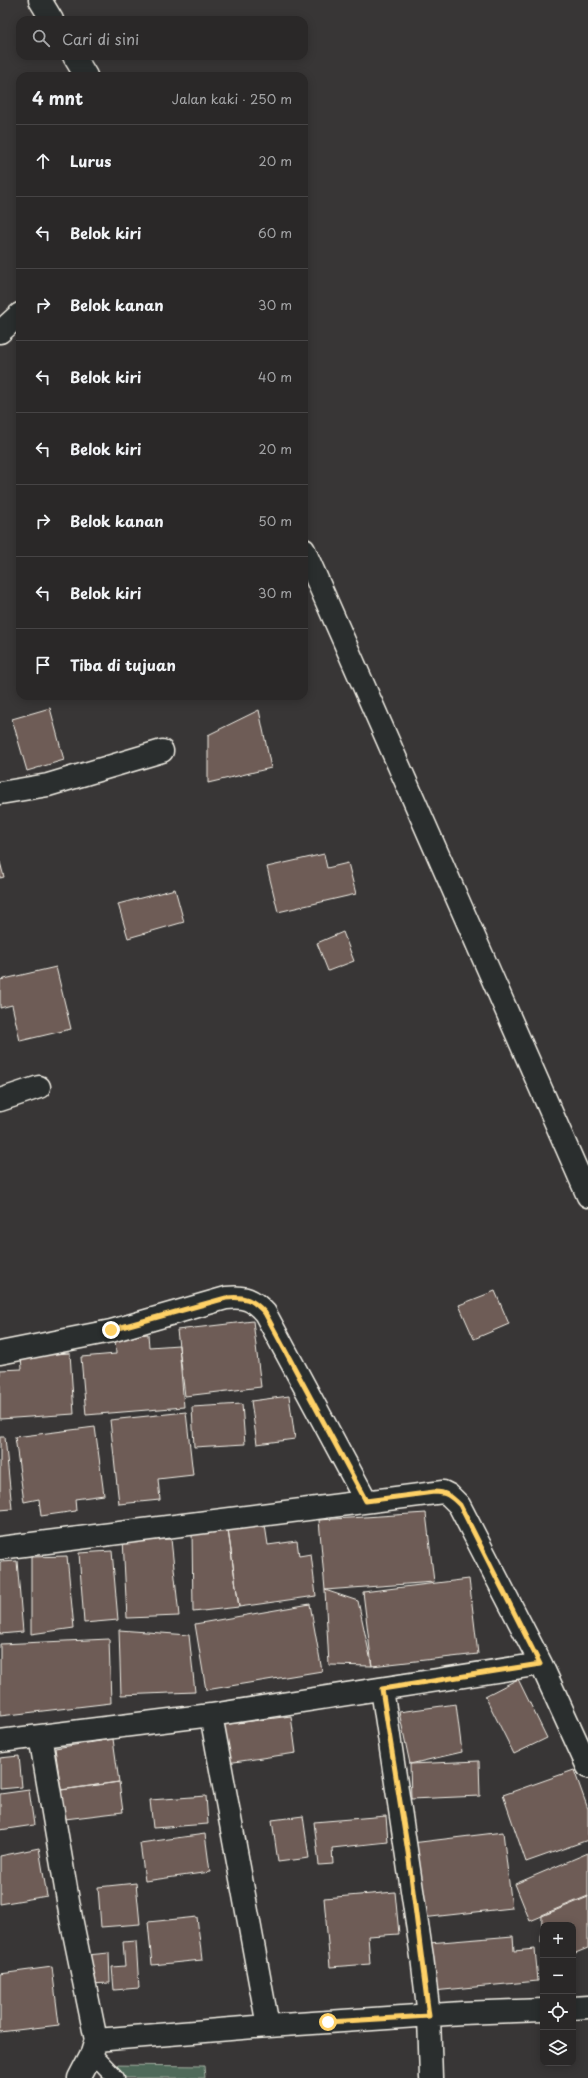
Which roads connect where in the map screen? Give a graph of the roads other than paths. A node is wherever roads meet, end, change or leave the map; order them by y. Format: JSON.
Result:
{"nodes":[{"id":1,"x":40,"y":0,"type":"edge"},
{"id":2,"x":50,"y":16,"type":"edge"},
{"id":3,"x":76,"y":60,"type":"edge"},
{"id":4,"x":84,"y":72,"type":"edge"},
{"id":5,"x":16,"y":318,"type":"edge"},
{"id":6,"x":0,"y":332,"type":"edge"},
{"id":7,"x":308,"y":559,"type":"edge"},
{"id":8,"x":162,"y":751,"type":"dead end"},
{"id":9,"x":0,"y":793,"type":"edge"},
{"id":10,"x":39,"y":1087,"type":"dead end"},
{"id":11,"x":0,"y":1100,"type":"edge"},
{"id":12,"x":588,"y":1196,"type":"edge"},
{"id":13,"x":0,"y":1353,"type":"edge"},
{"id":14,"x":366,"y":1501,"type":"junction"},
{"id":15,"x":0,"y":1548,"type":"edge"},
{"id":16,"x":540,"y":1664,"type":"junction"},
{"id":17,"x":382,"y":1689,"type":"junction"},
{"id":18,"x":211,"y":1715,"type":"junction"},
{"id":19,"x":40,"y":1736,"type":"junction"},
{"id":20,"x":0,"y":1741,"type":"edge"},
{"id":21,"x":588,"y":1767,"type":"edge"},
{"id":22,"x":588,"y":2007,"type":"edge"},
{"id":23,"x":576,"y":2008,"type":"edge"},
{"id":24,"x":540,"y":2010,"type":"edge"},
{"id":25,"x":429,"y":2016,"type":"junction"},
{"id":26,"x":268,"y":2026,"type":"junction"},
{"id":27,"x":94,"y":2047,"type":"junction"},
{"id":28,"x":79,"y":2078,"type":"edge"},
{"id":29,"x":116,"y":2078,"type":"edge"},
{"id":30,"x":431,"y":2078,"type":"edge"}],
"edges":[{"from":1,"to":2,"type":"street"},
{"from":3,"to":4,"type":"street"},
{"from":5,"to":6,"type":"street"},
{"from":7,"to":12,"type":"street"},
{"from":8,"to":9,"type":"street"},
{"from":10,"to":11,"type":"street"},
{"from":13,"to":14,"type":"street"},
{"from":14,"to":15,"type":"street"},
{"from":14,"to":16,"type":"street"},
{"from":16,"to":17,"type":"street"},
{"from":16,"to":21,"type":"street"},
{"from":17,"to":18,"type":"street"},
{"from":17,"to":25,"type":"street"},
{"from":18,"to":19,"type":"street"},
{"from":18,"to":26,"type":"street"},
{"from":19,"to":20,"type":"street"},
{"from":19,"to":27,"type":"street"},
{"from":22,"to":23,"type":"street"},
{"from":24,"to":25,"type":"street"},
{"from":25,"to":26,"type":"street"},
{"from":25,"to":30,"type":"street"},
{"from":26,"to":27,"type":"street"},
{"from":27,"to":28,"type":"street"},
{"from":27,"to":29,"type":"lane"}]}
